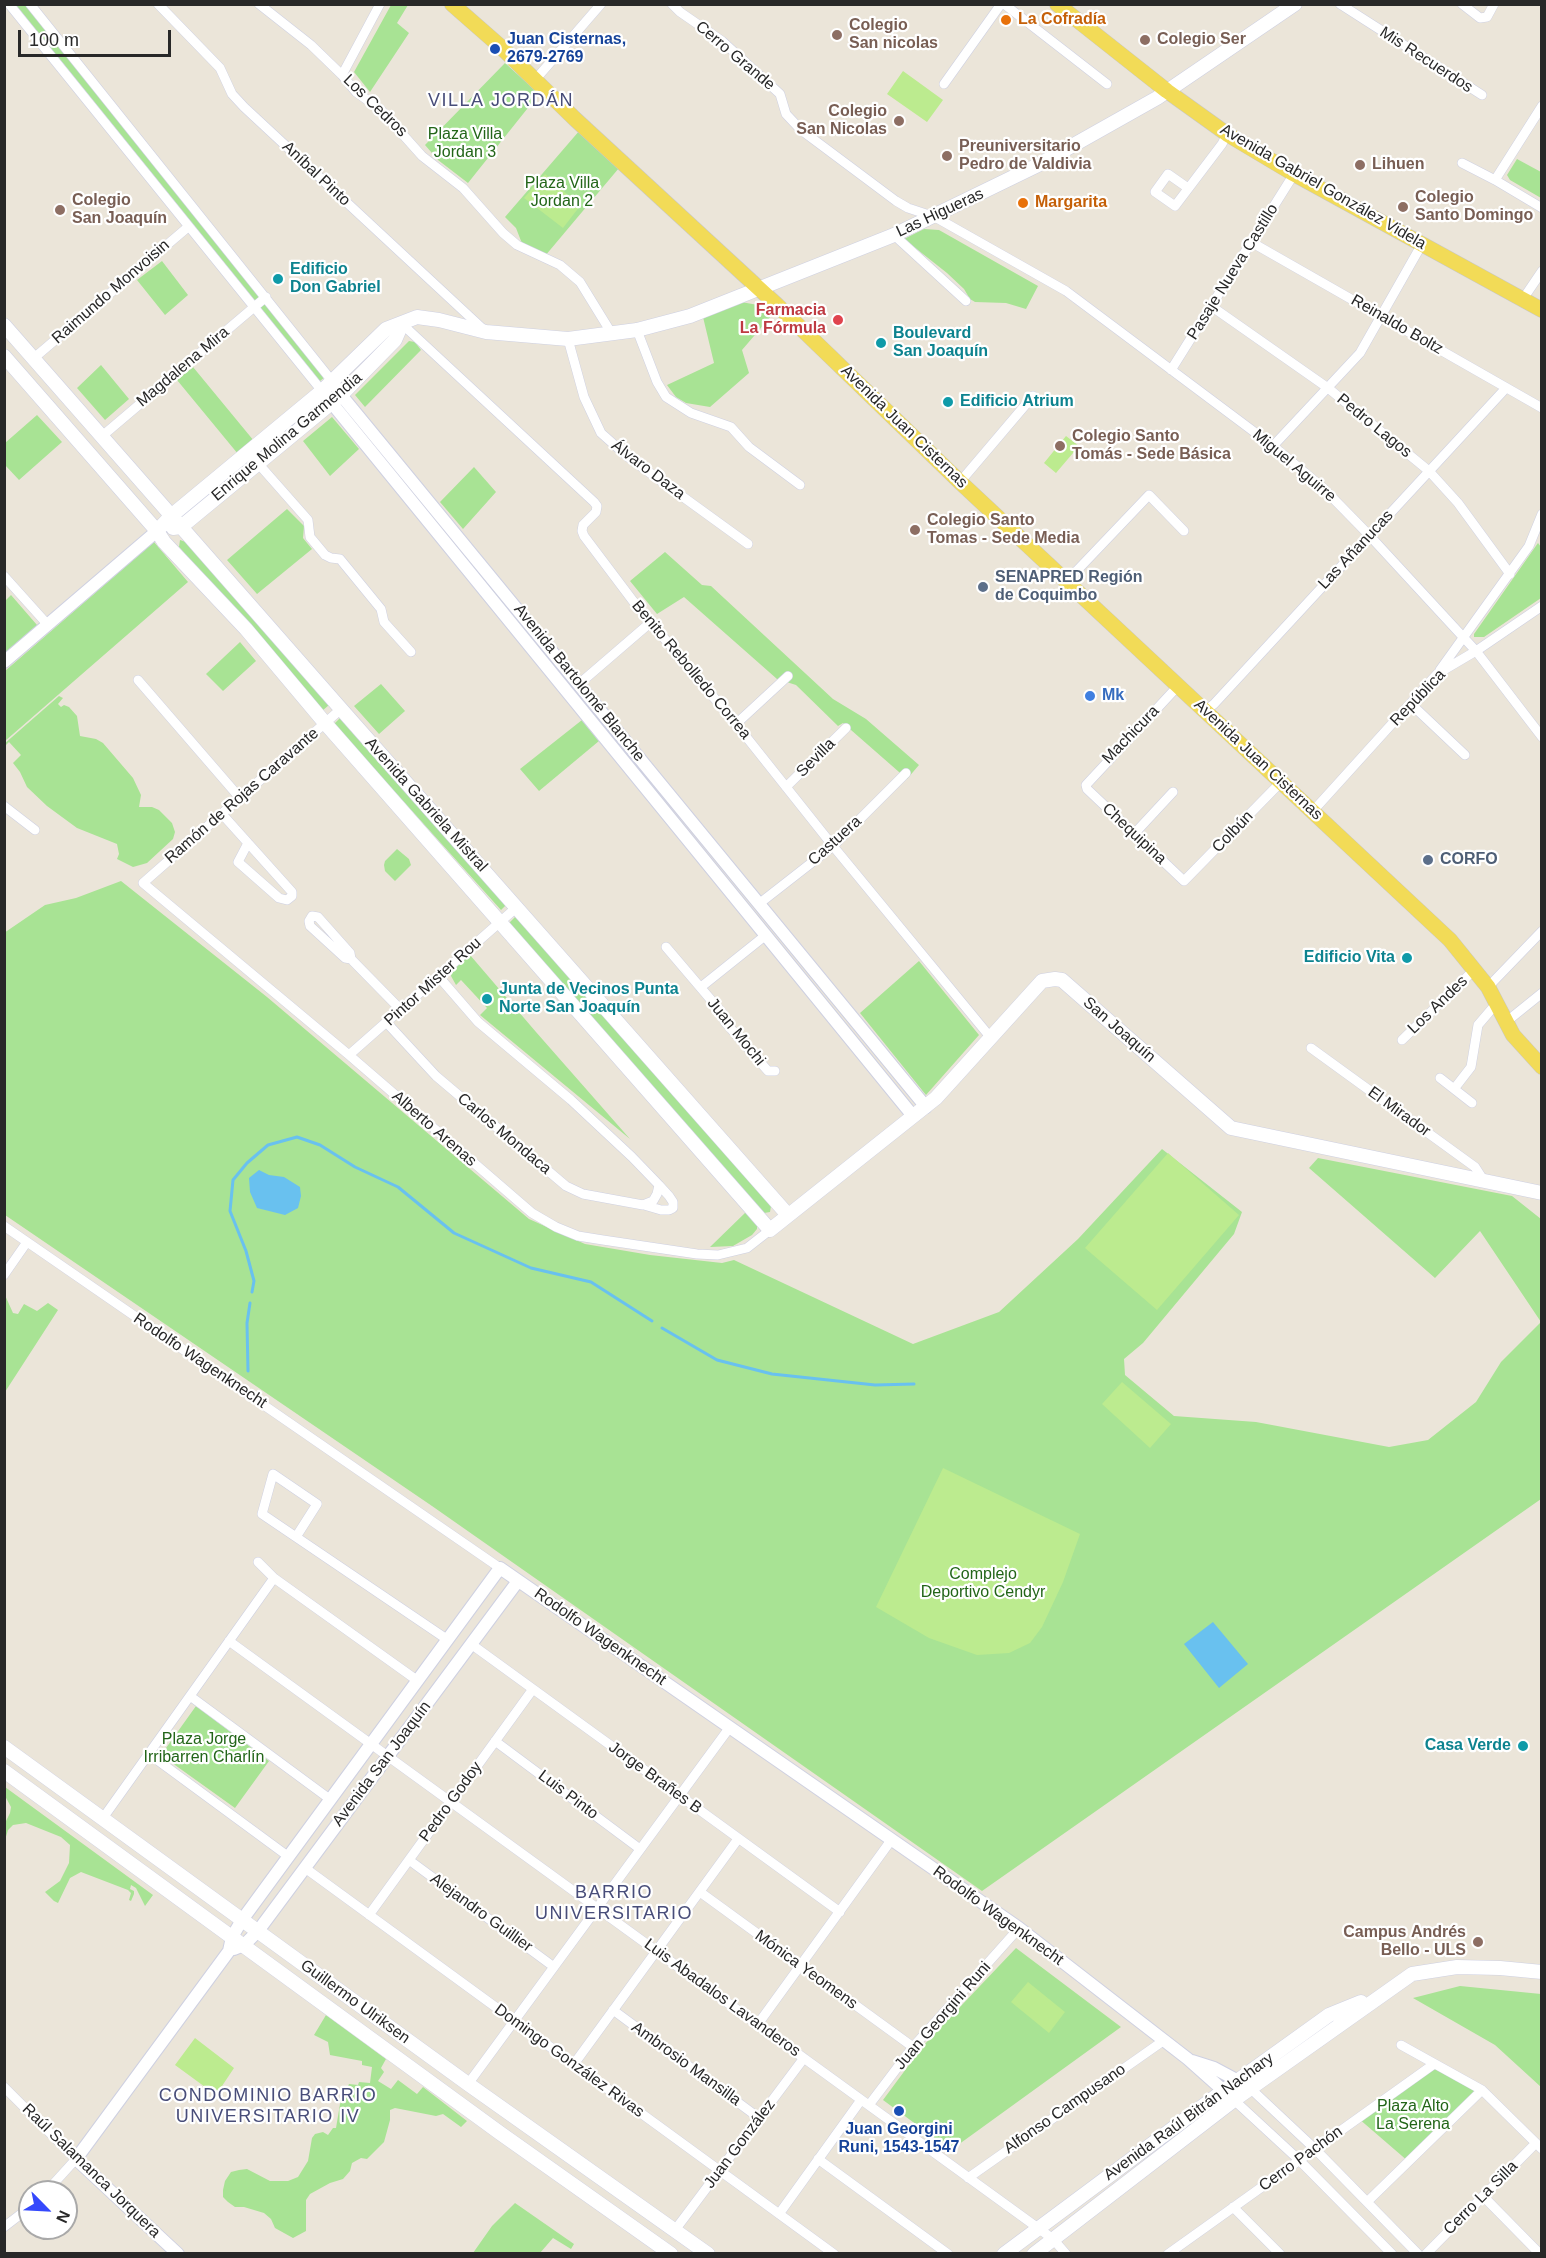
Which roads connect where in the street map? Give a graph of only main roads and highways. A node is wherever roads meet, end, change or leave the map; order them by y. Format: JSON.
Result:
{"nodes":[{"id":1,"x":1057,"y":4,"type":"edge"},
{"id":2,"x":1295,"y":4,"type":"edge"},
{"id":3,"x":459,"y":7,"type":"edge"},
{"id":4,"x":1167,"y":91,"type":"junction"},
{"id":5,"x":760,"y":290,"type":"junction"},
{"id":6,"x":1542,"y":310,"type":"edge"},
{"id":7,"x":402,"y":324,"type":"junction"},
{"id":8,"x":4,"y":325,"type":"edge"},
{"id":9,"x":4,"y":356,"type":"edge"},
{"id":10,"x":171,"y":516,"type":"junction"},
{"id":11,"x":181,"y":527,"type":"junction"},
{"id":12,"x":157,"y":531,"type":"junction"},
{"id":13,"x":1542,"y":1067,"type":"edge"},
{"id":14,"x":1542,"y":1193,"type":"edge"},
{"id":15,"x":788,"y":1215,"type":"junction"},
{"id":16,"x":770,"y":1230,"type":"joint"},
{"id":17,"x":4,"y":1747,"type":"edge"},
{"id":18,"x":4,"y":1771,"type":"edge"},
{"id":19,"x":214,"y":1899,"type":"junction"},
{"id":20,"x":190,"y":1906,"type":"junction"},
{"id":21,"x":297,"y":1960,"type":"junction"},
{"id":22,"x":279,"y":1971,"type":"junction"},
{"id":23,"x":1542,"y":1972,"type":"edge"},
{"id":24,"x":1382,"y":1993,"type":"junction"},
{"id":25,"x":671,"y":2253,"type":"edge"},
{"id":26,"x":708,"y":2253,"type":"edge"},
{"id":27,"x":1004,"y":2253,"type":"edge"},
{"id":28,"x":1034,"y":2253,"type":"edge"}],
"edges":[{"from":1,"to":4,"type":"main road","name":"Avenida Gabriel González Videla"},
{"from":2,"to":4,"type":"main road","name":"Las Higueras"},
{"from":3,"to":5,"type":"main road","name":"Avenida Juan Cisternas"},
{"from":4,"to":5,"type":"main road","name":"Las Higueras"},
{"from":4,"to":6,"type":"main road","name":"Avenida Gabriel González Videla"},
{"from":5,"to":7,"type":"main road","name":"Enrique Molina Garmendia"},
{"from":5,"to":13,"type":"main road","name":"Avenida Juan Cisternas"},
{"from":7,"to":10,"type":"main road","name":"Enrique Molina Garmendia"},
{"from":7,"to":11,"type":"main road","name":"Enrique Molina Garmendia"},
{"from":8,"to":10,"type":"main road","name":"Avenida Gabriela Mistral"},
{"from":9,"to":12,"type":"main road","name":"Avenida Gabriela Mistral"},
{"from":10,"to":11,"type":"main road","name":"Avenida Gabriela Mistral"},
{"from":10,"to":12,"type":"main road","name":"Enrique Molina Garmendia"},
{"from":11,"to":12,"type":"main road","name":"Enrique Molina Garmendia"},
{"from":11,"to":15,"type":"main road","name":"Avenida Gabriela Mistral"},
{"from":12,"to":16,"type":"main road","name":"Avenida Gabriela Mistral"},
{"from":14,"to":15,"type":"main road","name":"San Joaquín"},
{"from":15,"to":16,"type":"main road","name":"San Joaquín"},
{"from":17,"to":19,"type":"main road","name":"Guillermo Ulriksen"},
{"from":18,"to":20,"type":"main road","name":"Guillermo Ulriksen"},
{"from":19,"to":20,"type":"main road"},
{"from":19,"to":21,"type":"main road","name":"Guillermo Ulriksen"},
{"from":20,"to":22,"type":"main road","name":"Guillermo Ulriksen"},
{"from":21,"to":22,"type":"main road"},
{"from":21,"to":26,"type":"main road","name":"Guillermo Ulriksen"},
{"from":22,"to":25,"type":"main road","name":"Guillermo Ulriksen"},
{"from":23,"to":24,"type":"main road","name":"Avenida Raúl Bitrán Nachary"},
{"from":24,"to":27,"type":"main road","name":"Avenida Raúl Bitrán Nachary"},
{"from":24,"to":28,"type":"main road","name":"Avenida Raúl Bitrán Nachary"}]}
